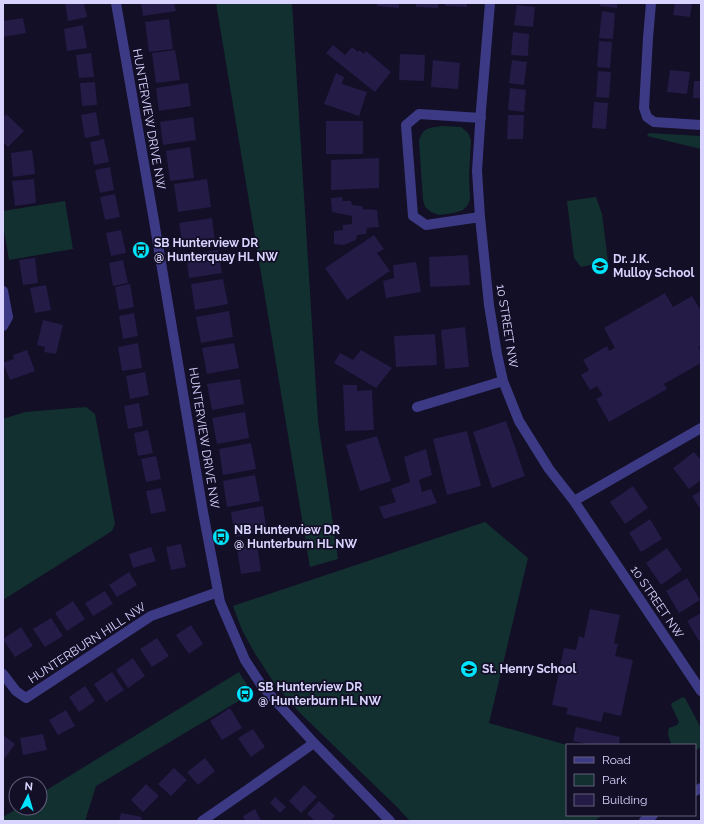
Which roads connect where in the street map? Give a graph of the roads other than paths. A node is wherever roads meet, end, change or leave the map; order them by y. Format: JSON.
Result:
{"nodes":[{"id":1,"x":116,"y":3,"type":"edge"},
{"id":2,"x":490,"y":3,"type":"edge"},
{"id":3,"x":651,"y":3,"type":"edge"},
{"id":4,"x":481,"y":118,"type":"junction"},
{"id":5,"x":701,"y":125,"type":"edge"},
{"id":6,"x":480,"y":217,"type":"junction"},
{"id":7,"x":3,"y":291,"type":"edge"},
{"id":8,"x":3,"y":326,"type":"edge"},
{"id":9,"x":503,"y":381,"type":"junction"},
{"id":10,"x":417,"y":406,"type":"dead end"},
{"id":11,"x":701,"y":428,"type":"edge"},
{"id":12,"x":574,"y":501,"type":"junction"},
{"id":13,"x":218,"y":592,"type":"junction"},
{"id":14,"x":3,"y":674,"type":"edge"},
{"id":15,"x":701,"y":691,"type":"edge"},
{"id":16,"x":314,"y":743,"type":"junction"},
{"id":17,"x":202,"y":821,"type":"edge"},
{"id":18,"x":390,"y":821,"type":"edge"}],
"edges":[{"from":1,"to":13,"type":"street","name":"HUNTERVIEW DRIVE NW"},
{"from":2,"to":4,"type":"street","name":"10 STREET NW"},
{"from":3,"to":5,"type":"street"},
{"from":4,"to":6,"type":"street","name":"10 STREET NW"},
{"from":4,"to":6,"type":"street"},
{"from":6,"to":9,"type":"street","name":"10 STREET NW"},
{"from":7,"to":8,"type":"street"},
{"from":9,"to":10,"type":"street"},
{"from":9,"to":12,"type":"street","name":"10 STREET NW"},
{"from":11,"to":12,"type":"street"},
{"from":12,"to":15,"type":"street","name":"10 STREET NW"},
{"from":13,"to":14,"type":"street","name":"HUNTERBURN HILL NW"},
{"from":13,"to":16,"type":"street","name":"HUNTERVIEW DRIVE NW"},
{"from":16,"to":17,"type":"street"},
{"from":16,"to":18,"type":"street","name":"HUNTERVIEW DRIVE NW"}]}
